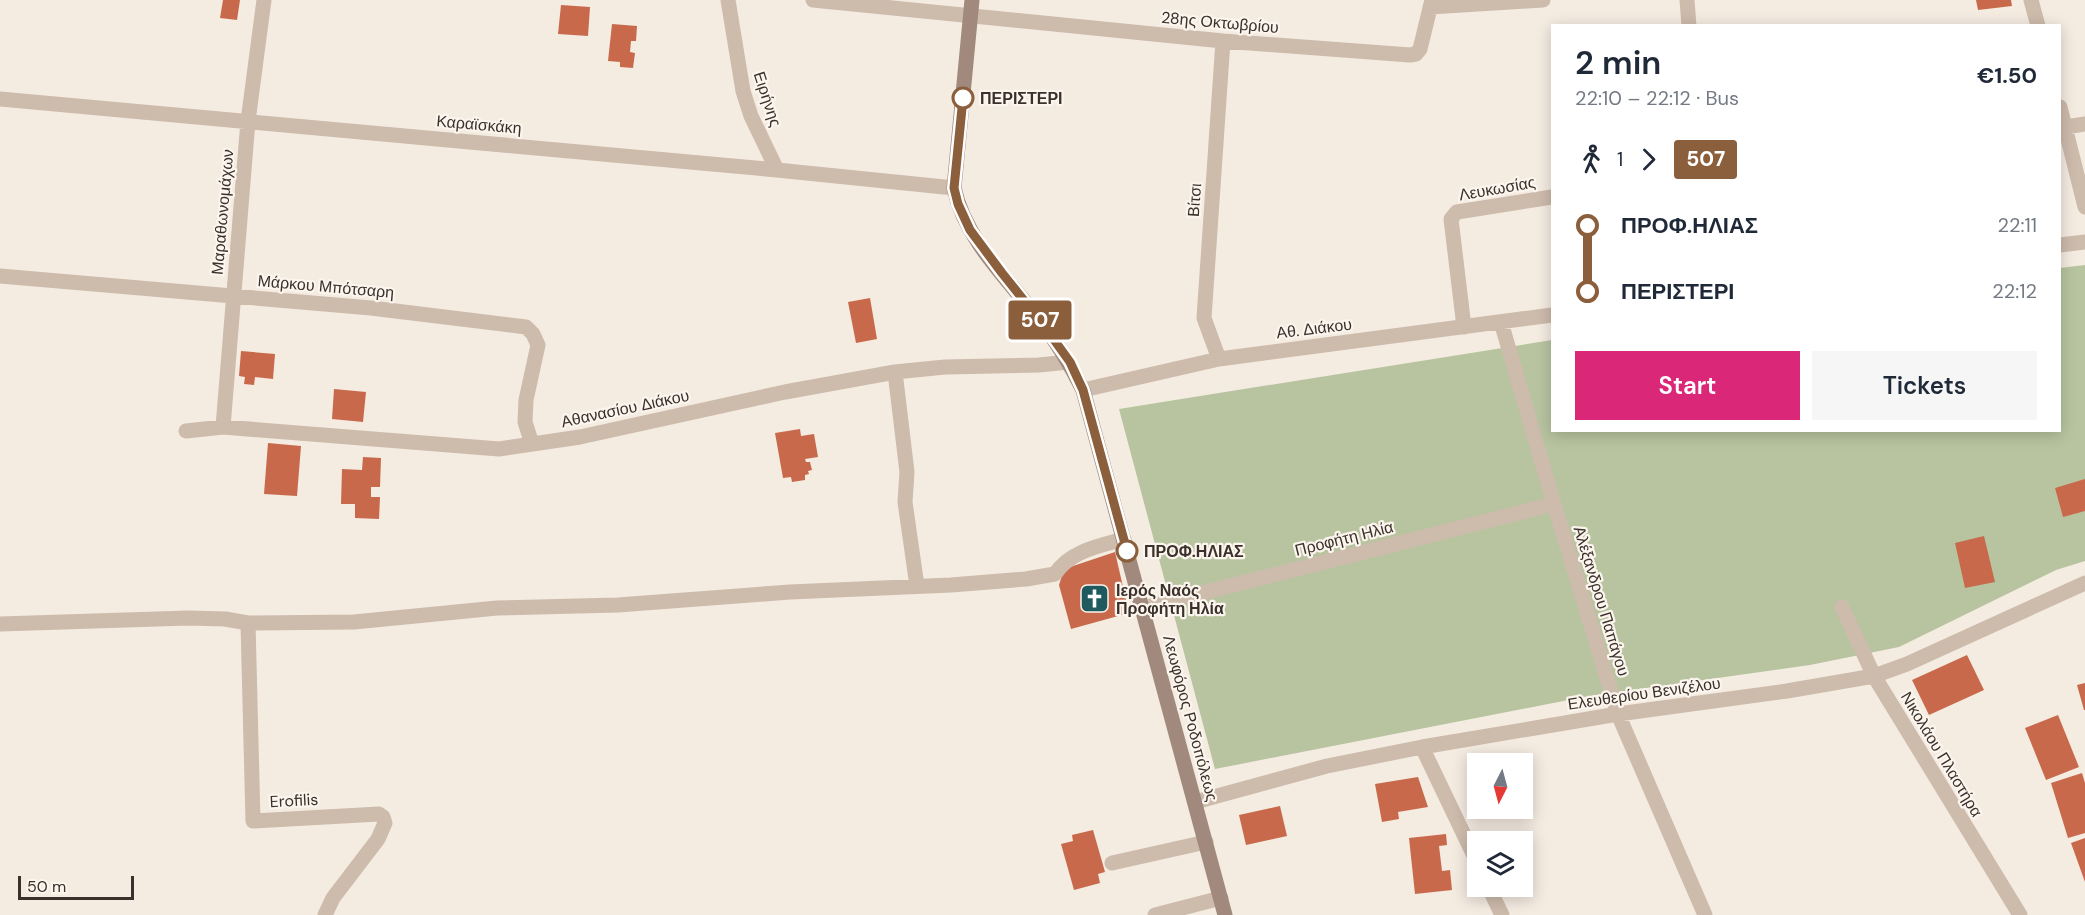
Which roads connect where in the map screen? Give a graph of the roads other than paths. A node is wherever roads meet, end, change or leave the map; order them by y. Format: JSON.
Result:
{"nodes":[{"id":1,"x":264,"y":0,"type":"edge"},
{"id":2,"x":728,"y":0,"type":"edge"},
{"id":3,"x":813,"y":0,"type":"edge"},
{"id":4,"x":972,"y":0,"type":"edge"},
{"id":5,"x":1543,"y":0,"type":"edge"},
{"id":6,"x":1687,"y":0,"type":"edge"},
{"id":7,"x":2031,"y":0,"type":"edge"},
{"id":8,"x":1431,"y":3,"type":"edge"},
{"id":9,"x":970,"y":16,"type":"junction"},
{"id":10,"x":1689,"y":24,"type":"edge"},
{"id":11,"x":2037,"y":24,"type":"edge"},
{"id":12,"x":1223,"y":41,"type":"junction"},
{"id":13,"x":0,"y":99,"type":"edge"},
{"id":14,"x":248,"y":121,"type":"junction"},
{"id":15,"x":2085,"y":124,"type":"edge"},
{"id":16,"x":2062,"y":127,"type":"edge"},
{"id":17,"x":777,"y":170,"type":"junction"},
{"id":18,"x":954,"y":188,"type":"junction"},
{"id":19,"x":1551,"y":197,"type":"edge"},
{"id":20,"x":2085,"y":207,"type":"edge"},
{"id":21,"x":2085,"y":242,"type":"edge"},
{"id":22,"x":2061,"y":245,"type":"edge"},
{"id":23,"x":0,"y":276,"type":"edge"},
{"id":24,"x":233,"y":296,"type":"junction"},
{"id":25,"x":1551,"y":315,"type":"edge"},
{"id":26,"x":1501,"y":322,"type":"junction"},
{"id":27,"x":1464,"y":327,"type":"junction"},
{"id":28,"x":1219,"y":359,"type":"junction"},
{"id":29,"x":1070,"y":362,"type":"junction"},
{"id":30,"x":895,"y":372,"type":"junction"},
{"id":31,"x":1083,"y":390,"type":"junction"},
{"id":32,"x":222,"y":427,"type":"junction"},
{"id":33,"x":186,"y":431,"type":"dead end"},
{"id":34,"x":532,"y":444,"type":"junction"},
{"id":35,"x":1554,"y":504,"type":"junction"},
{"id":36,"x":1124,"y":539,"type":"junction"},
{"id":37,"x":2085,"y":584,"type":"edge"},
{"id":38,"x":916,"y":586,"type":"junction"},
{"id":39,"x":1143,"y":608,"type":"junction"},
{"id":40,"x":1842,"y":608,"type":"dead end"},
{"id":41,"x":248,"y":623,"type":"junction"},
{"id":42,"x":0,"y":624,"type":"edge"},
{"id":43,"x":1874,"y":676,"type":"junction"},
{"id":44,"x":1618,"y":714,"type":"junction"},
{"id":45,"x":1422,"y":747,"type":"junction"},
{"id":46,"x":1195,"y":802,"type":"junction"},
{"id":47,"x":1467,"y":841,"type":"edge"},
{"id":48,"x":1206,"y":842,"type":"junction"},
{"id":49,"x":1112,"y":863,"type":"dead end"},
{"id":50,"x":1493,"y":897,"type":"edge"},
{"id":51,"x":1221,"y":898,"type":"junction"},
{"id":52,"x":325,"y":915,"type":"edge"},
{"id":53,"x":1155,"y":915,"type":"edge"},
{"id":54,"x":1226,"y":915,"type":"edge"},
{"id":55,"x":1502,"y":915,"type":"edge"},
{"id":56,"x":1705,"y":915,"type":"edge"},
{"id":57,"x":2020,"y":915,"type":"edge"}],
"edges":[{"from":1,"to":14,"type":"street","name":"Μαραθωνομάχων"},
{"from":2,"to":17,"type":"street","name":"Ειρήνης"},
{"from":3,"to":9,"type":"street","name":"28ης Οκτωβρίου"},
{"from":4,"to":9,"type":"street","name":"Λεωφόρος Ροδοπόλεως"},
{"from":5,"to":8,"type":"street"},
{"from":6,"to":10,"type":"street"},
{"from":7,"to":11,"type":"street"},
{"from":8,"to":12,"type":"street","name":"28ης Οκτωβρίου"},
{"from":9,"to":12,"type":"street","name":"28ης Οκτωβρίου"},
{"from":9,"to":18,"type":"street","name":"Λεωφόρος Ροδοπόλεως"},
{"from":12,"to":28,"type":"street","name":"Βίτσι"},
{"from":13,"to":14,"type":"street","name":"Καραϊσκάκη"},
{"from":14,"to":17,"type":"street","name":"Καραϊσκάκη"},
{"from":14,"to":24,"type":"street","name":"Μαραθωνομάχων"},
{"from":15,"to":16,"type":"street"},
{"from":16,"to":20,"type":"street"},
{"from":17,"to":18,"type":"street","name":"Καραϊσκάκη"},
{"from":18,"to":29,"type":"street","name":"Λεωφόρος Ροδοπόλεως"},
{"from":19,"to":27,"type":"street","name":"Λευκωσίας"},
{"from":21,"to":22,"type":"street"},
{"from":23,"to":24,"type":"street","name":"Μάρκου Μπότσαρη"},
{"from":24,"to":32,"type":"street","name":"Μαραθωνομάχων"},
{"from":24,"to":34,"type":"street","name":"Μάρκου Μπότσαρη"},
{"from":25,"to":26,"type":"street","name":"Αθ. Διάκου"},
{"from":26,"to":27,"type":"street","name":"Αθ. Διάκου"},
{"from":26,"to":35,"type":"street","name":"Αλέξανδρου Παπάγου"},
{"from":27,"to":28,"type":"street","name":"Αθ. Διάκου"},
{"from":28,"to":31,"type":"street","name":"Αθ. Διάκου"},
{"from":29,"to":30,"type":"street","name":"Αθανασίου Διάκου"},
{"from":29,"to":31,"type":"street","name":"Λεωφόρος Ροδοπόλεως"},
{"from":30,"to":34,"type":"street","name":"Αθανασίου Διάκου"},
{"from":30,"to":38,"type":"street"},
{"from":31,"to":36,"type":"street","name":"Λεωφόρος Ροδοπόλεως"},
{"from":32,"to":33,"type":"street","name":"Αθανασίου Διάκου"},
{"from":32,"to":34,"type":"street","name":"Αθανασίου Διάκου"},
{"from":35,"to":39,"type":"street","name":"Προφήτη Ηλία"},
{"from":35,"to":44,"type":"street","name":"Αλέξανδρου Παπάγου"},
{"from":36,"to":38,"type":"street"},
{"from":36,"to":39,"type":"street","name":"Λεωφόρος Ροδοπόλεως"},
{"from":37,"to":43,"type":"street","name":"Ελευθερίου Βενιζέλου"},
{"from":38,"to":41,"type":"street"},
{"from":39,"to":46,"type":"street","name":"Λεωφόρος Ροδοπόλεως"},
{"from":40,"to":43,"type":"street","name":"Νικολάου Πλαστήρα"},
{"from":41,"to":42,"type":"street"},
{"from":41,"to":52,"type":"street","name":"Erofilis"},
{"from":43,"to":44,"type":"street","name":"Ελευθερίου Βενιζέλου"},
{"from":43,"to":57,"type":"street","name":"Νικολάου Πλαστήρα"},
{"from":44,"to":45,"type":"street","name":"Ελευθερίου Βενιζέλου"},
{"from":44,"to":56,"type":"street","name":"Αλέξανδρου Παπάγου"},
{"from":45,"to":46,"type":"street","name":"Ελευθερίου Βενιζέλου"},
{"from":45,"to":47,"type":"street"},
{"from":46,"to":48,"type":"street","name":"Λεωφόρος Ροδοπόλεως"},
{"from":48,"to":49,"type":"street"},
{"from":48,"to":51,"type":"street","name":"Λεωφόρος Ροδοπόλεως"},
{"from":50,"to":55,"type":"street"},
{"from":51,"to":53,"type":"street"},
{"from":51,"to":54,"type":"street","name":"Λεωφόρος Ροδοπόλεως"}]}
